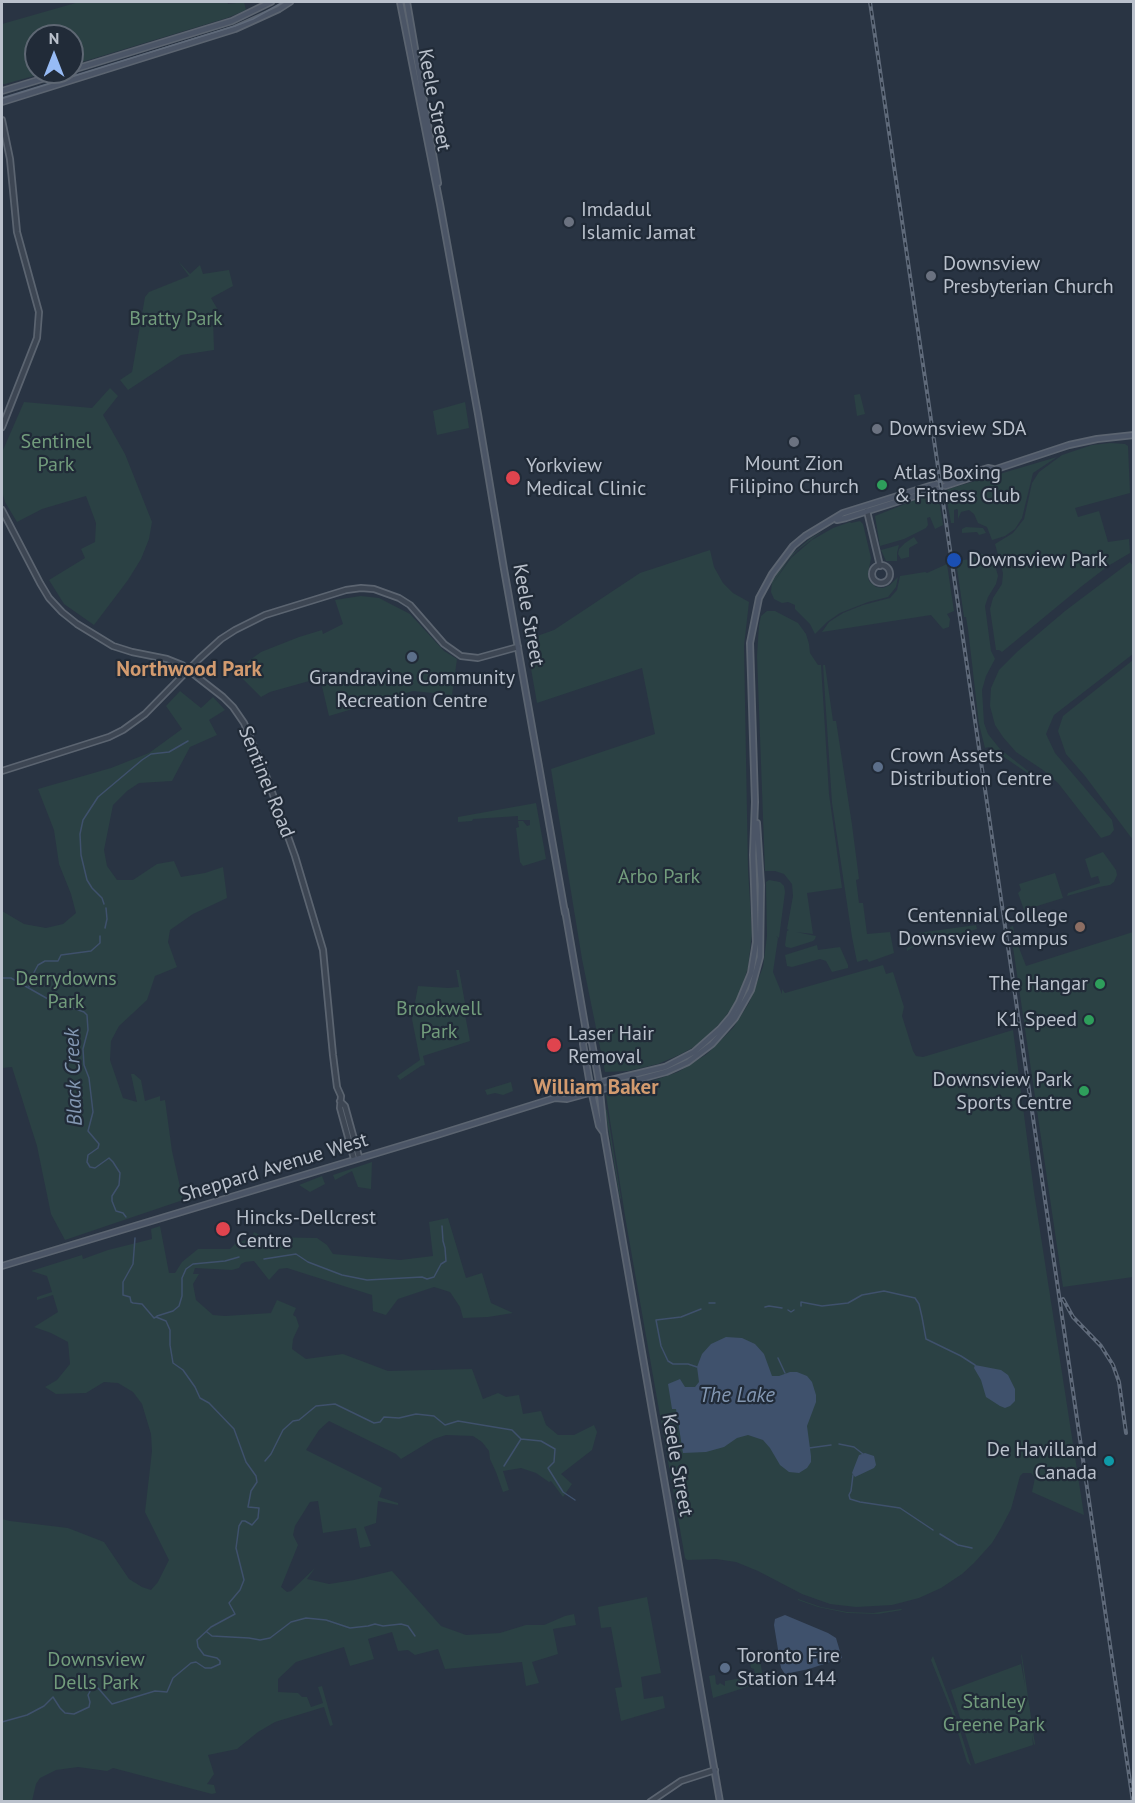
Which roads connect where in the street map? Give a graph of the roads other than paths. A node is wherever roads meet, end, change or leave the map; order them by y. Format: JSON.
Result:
{"nodes":[{"id":1,"x":271,"y":2,"type":"edge"},
{"id":2,"x":290,"y":2,"type":"edge"},
{"id":3,"x":400,"y":2,"type":"edge"},
{"id":4,"x":407,"y":2,"type":"edge"},
{"id":5,"x":84,"y":66,"type":"edge"},
{"id":6,"x":25,"y":84,"type":"edge"},
{"id":7,"x":2,"y":91,"type":"edge"},
{"id":8,"x":2,"y":102,"type":"edge"},
{"id":9,"x":2,"y":120,"type":"edge"},
{"id":10,"x":440,"y":204,"type":"junction"},
{"id":11,"x":2,"y":427,"type":"edge"},
{"id":12,"x":1134,"y":435,"type":"edge"},
{"id":13,"x":945,"y":484,"type":"dead end"},
{"id":14,"x":2,"y":510,"type":"edge"},
{"id":15,"x":867,"y":511,"type":"junction"},
{"id":16,"x":833,"y":520,"type":"junction"},
{"id":17,"x":880,"y":566,"type":"dead end"},
{"id":18,"x":518,"y":647,"type":"junction"},
{"id":19,"x":189,"y":670,"type":"junction"},
{"id":20,"x":2,"y":771,"type":"edge"},
{"id":21,"x":755,"y":802,"type":"junction"},
{"id":22,"x":586,"y":1031,"type":"junction"},
{"id":23,"x":599,"y":1082,"type":"junction"},
{"id":24,"x":590,"y":1085,"type":"junction"},
{"id":25,"x":600,"y":1090,"type":"junction"},
{"id":26,"x":591,"y":1093,"type":"junction"},
{"id":27,"x":555,"y":1098,"type":"junction"},
{"id":28,"x":604,"y":1133,"type":"junction"},
{"id":29,"x":356,"y":1158,"type":"junction"},
{"id":30,"x":2,"y":1266,"type":"edge"},
{"id":31,"x":715,"y":1770,"type":"junction"},
{"id":32,"x":650,"y":1802,"type":"edge"},
{"id":33,"x":720,"y":1802,"type":"edge"}],
"edges":[{"from":1,"to":5,"type":"main road"},
{"from":2,"to":8,"type":"main road"},
{"from":3,"to":10,"type":"main road","name":"Keele Street"},
{"from":4,"to":10,"type":"main road","name":"Keele Street"},
{"from":6,"to":7,"type":"main road"},
{"from":9,"to":11,"type":"street"},
{"from":10,"to":18,"type":"main road","name":"Keele Street"},
{"from":12,"to":13,"type":"main road"},
{"from":14,"to":19,"type":"street","name":"Sentinel Road"},
{"from":15,"to":16,"type":"main road","name":"Sheppard Avenue West"},
{"from":15,"to":16,"type":"main road","name":"Sheppard Avenue West"},
{"from":15,"to":17,"type":"street"},
{"from":16,"to":21,"type":"main road","name":"Sheppard Avenue West"},
{"from":18,"to":19,"type":"street"},
{"from":18,"to":22,"type":"main road","name":"Keele Street"},
{"from":19,"to":20,"type":"street"},
{"from":19,"to":29,"type":"street","name":"Sentinel Road"},
{"from":21,"to":23,"type":"main road","name":"Sheppard Avenue West"},
{"from":21,"to":25,"type":"main road","name":"Sheppard Avenue West"},
{"from":22,"to":23,"type":"main road","name":"Keele Street"},
{"from":22,"to":24,"type":"main road","name":"Keele Street"},
{"from":23,"to":24,"type":"main road","name":"Sheppard Avenue West"},
{"from":23,"to":25,"type":"main road","name":"Keele Street"},
{"from":24,"to":26,"type":"main road","name":"Keele Street"},
{"from":24,"to":27,"type":"main road","name":"Sheppard Avenue West"},
{"from":25,"to":26,"type":"main road","name":"Sheppard Avenue West"},
{"from":25,"to":28,"type":"main road","name":"Keele Street"},
{"from":26,"to":27,"type":"main road","name":"Sheppard Avenue West"},
{"from":26,"to":28,"type":"main road","name":"Keele Street"},
{"from":27,"to":29,"type":"main road","name":"Sheppard Avenue West"},
{"from":28,"to":31,"type":"main road","name":"Keele Street"},
{"from":29,"to":30,"type":"main road","name":"Sheppard Avenue West"},
{"from":31,"to":32,"type":"street"},
{"from":31,"to":33,"type":"main road","name":"Keele Street"}]}
